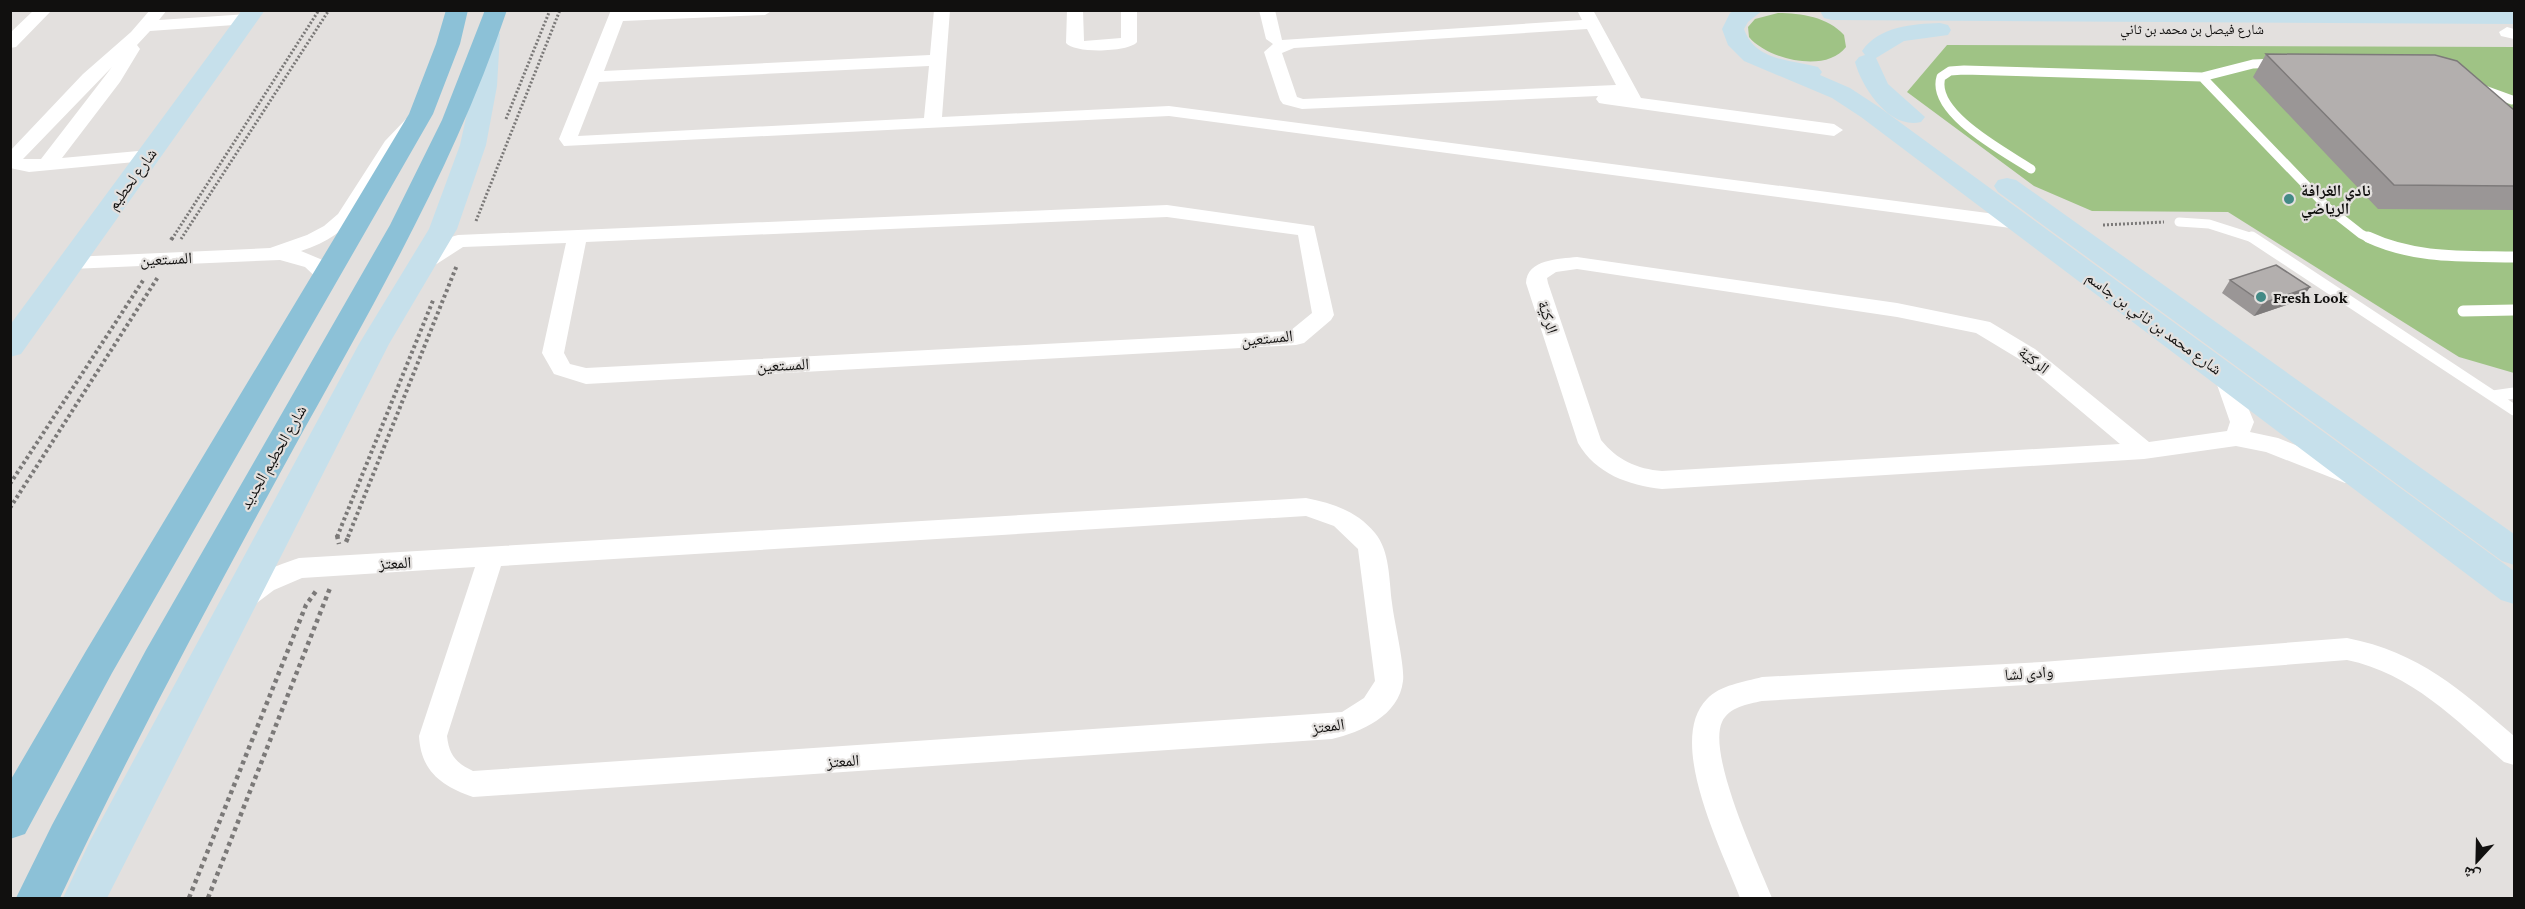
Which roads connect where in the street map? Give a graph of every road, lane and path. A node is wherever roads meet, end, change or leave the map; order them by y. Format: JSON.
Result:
{"nodes":[{"id":1,"x":44,"y":10,"type":"edge"},
{"id":2,"x":319,"y":10,"type":"edge"},
{"id":3,"x":329,"y":10,"type":"edge"},
{"id":4,"x":457,"y":10,"type":"edge"},
{"id":5,"x":560,"y":10,"type":"edge"},
{"id":6,"x":765,"y":10,"type":"edge"},
{"id":7,"x":942,"y":10,"type":"edge"},
{"id":8,"x":1075,"y":10,"type":"edge"},
{"id":9,"x":1129,"y":10,"type":"edge"},
{"id":10,"x":1267,"y":10,"type":"edge"},
{"id":11,"x":1828,"y":12,"type":"edge"},
{"id":12,"x":251,"y":14,"type":"edge"},
{"id":13,"x":618,"y":14,"type":"edge"},
{"id":14,"x":2476,"y":14,"type":"edge"},
{"id":15,"x":1738,"y":15,"type":"edge"},
{"id":16,"x":1589,"y":17,"type":"edge"},
{"id":17,"x":492,"y":22,"type":"edge"},
{"id":18,"x":148,"y":23,"type":"edge"},
{"id":19,"x":2512,"y":29,"type":"edge"},
{"id":20,"x":1274,"y":39,"type":"dead end"},
{"id":21,"x":10,"y":43,"type":"edge"},
{"id":22,"x":1871,"y":56,"type":"junction"},
{"id":23,"x":939,"y":60,"type":"junction"},
{"id":24,"x":2285,"y":63,"type":"edge"},
{"id":25,"x":1787,"y":69,"type":"junction"},
{"id":26,"x":593,"y":77,"type":"junction"},
{"id":27,"x":2202,"y":77,"type":"junction"},
{"id":28,"x":2466,"y":82,"type":"edge"},
{"id":29,"x":1630,"y":96,"type":"junction"},
{"id":30,"x":1289,"y":98,"type":"junction"},
{"id":31,"x":2514,"y":101,"type":"edge"},
{"id":32,"x":422,"y":114,"type":"junction"},
{"id":33,"x":933,"y":122,"type":"junction"},
{"id":34,"x":1268,"y":123,"type":"junction"},
{"id":35,"x":1834,"y":130,"type":"dead end"},
{"id":36,"x":149,"y":156,"type":"junction"},
{"id":37,"x":47,"y":164,"type":"junction"},
{"id":38,"x":2031,"y":169,"type":"dead end"},
{"id":39,"x":2179,"y":222,"type":"joint"},
{"id":40,"x":2018,"y":223,"type":"junction"},
{"id":41,"x":2063,"y":227,"type":"junction"},
{"id":42,"x":577,"y":237,"type":"junction"},
{"id":43,"x":175,"y":245,"type":"dead end"},
{"id":44,"x":168,"y":246,"type":"dead end"},
{"id":45,"x":449,"y":253,"type":"junction"},
{"id":46,"x":261,"y":254,"type":"junction"},
{"id":47,"x":2514,"y":257,"type":"edge"},
{"id":48,"x":71,"y":263,"type":"junction"},
{"id":49,"x":159,"y":269,"type":"dead end"},
{"id":50,"x":147,"y":276,"type":"dead end"},
{"id":51,"x":327,"y":276,"type":"junction"},
{"id":52,"x":2514,"y":310,"type":"edge"},
{"id":53,"x":2463,"y":311,"type":"dead end"},
{"id":54,"x":10,"y":347,"type":"edge"},
{"id":55,"x":2225,"y":376,"type":"junction"},
{"id":56,"x":2514,"y":393,"type":"edge"},
{"id":57,"x":2493,"y":396,"type":"junction"},
{"id":58,"x":2514,"y":410,"type":"edge"},
{"id":59,"x":2236,"y":438,"type":"junction"},
{"id":60,"x":2144,"y":451,"type":"junction"},
{"id":61,"x":10,"y":484,"type":"edge"},
{"id":62,"x":2385,"y":494,"type":"junction"},
{"id":63,"x":10,"y":508,"type":"edge"},
{"id":64,"x":266,"y":548,"type":"junction"},
{"id":65,"x":2514,"y":552,"type":"edge"},
{"id":66,"x":491,"y":557,"type":"junction"},
{"id":67,"x":300,"y":568,"type":"junction"},
{"id":68,"x":328,"y":578,"type":"dead end"},
{"id":69,"x":321,"y":584,"type":"dead end"},
{"id":70,"x":2514,"y":590,"type":"edge"},
{"id":71,"x":235,"y":606,"type":"junction"},
{"id":72,"x":2514,"y":753,"type":"edge"},
{"id":73,"x":10,"y":821,"type":"edge"},
{"id":74,"x":38,"y":898,"type":"edge"},
{"id":75,"x":85,"y":898,"type":"edge"},
{"id":76,"x":189,"y":898,"type":"edge"},
{"id":77,"x":208,"y":898,"type":"edge"},
{"id":78,"x":1756,"y":898,"type":"edge"}],
"edges":[{"from":1,"to":21,"type":"street"},
{"from":2,"to":44,"type":"path"},
{"from":3,"to":43,"type":"path"},
{"from":4,"to":32,"type":"main road"},
{"from":5,"to":45,"type":"path"},
{"from":6,"to":13,"type":"street"},
{"from":7,"to":23,"type":"street"},
{"from":8,"to":9,"type":"street"},
{"from":10,"to":20,"type":"street"},
{"from":11,"to":14,"type":"street","name":"شارع فيصل بن محمد بن ثاني"},
{"from":11,"to":22,"type":"street","name":"شارع محمد بن ثاني بن جاسم"},
{"from":12,"to":18,"type":"street"},
{"from":12,"to":36,"type":"street","name":"شارع لحطيم"},
{"from":13,"to":26,"type":"street"},
{"from":14,"to":19,"type":"street","name":"شارع فيصل بن محمد بن ثاني"},
{"from":15,"to":25,"type":"street"},
{"from":16,"to":29,"type":"street"},
{"from":16,"to":30,"type":"street"},
{"from":17,"to":45,"type":"street"},
{"from":17,"to":74,"type":"main road","name":"شارع الحطيم الجديد"},
{"from":18,"to":37,"type":"street"},
{"from":18,"to":37,"type":"street"},
{"from":19,"to":22,"type":"street","name":"شارع فيصل بن محمد بن ثاني"},
{"from":22,"to":25,"type":"street","name":"شارع فيصل بن محمد بن ثاني"},
{"from":22,"to":41,"type":"street","name":"شارع محمد بن ثاني بن جاسم"},
{"from":23,"to":26,"type":"street"},
{"from":23,"to":33,"type":"street"},
{"from":24,"to":27,"type":"lane"},
{"from":25,"to":40,"type":"street","name":"شارع محمد بن ثاني بن جاسم"},
{"from":26,"to":33,"type":"street"},
{"from":27,"to":38,"type":"lane"},
{"from":27,"to":47,"type":"lane"},
{"from":28,"to":31,"type":"lane"},
{"from":29,"to":30,"type":"street"},
{"from":29,"to":35,"type":"street"},
{"from":30,"to":34,"type":"street"},
{"from":32,"to":46,"type":"street","name":"المستعين"},
{"from":32,"to":51,"type":"main road"},
{"from":33,"to":34,"type":"street"},
{"from":34,"to":40,"type":"street"},
{"from":36,"to":37,"type":"street"},
{"from":36,"to":48,"type":"street","name":"شارع لحطيم"},
{"from":39,"to":41,"type":"path"},
{"from":39,"to":57,"type":"lane"},
{"from":40,"to":55,"type":"street","name":"شارع محمد بن ثاني بن جاسم"},
{"from":41,"to":65,"type":"street","name":"شارع محمد بن ثاني بن جاسم"},
{"from":42,"to":42,"type":"street","name":"المستعين"},
{"from":42,"to":45,"type":"street","name":"المستعين"},
{"from":45,"to":45,"type":"path"},
{"from":45,"to":64,"type":"street"},
{"from":46,"to":48,"type":"street","name":"المستعين"},
{"from":46,"to":51,"type":"street","name":"المستعين"},
{"from":48,"to":54,"type":"street","name":"شارع لحطيم"},
{"from":49,"to":63,"type":"path"},
{"from":50,"to":61,"type":"path"},
{"from":51,"to":73,"type":"main road"},
{"from":52,"to":53,"type":"lane"},
{"from":55,"to":59,"type":"street"},
{"from":55,"to":62,"type":"street","name":"شارع محمد بن ثاني بن جاسم"},
{"from":56,"to":57,"type":"lane"},
{"from":57,"to":58,"type":"lane"},
{"from":59,"to":60,"type":"street","name":"الركيّة"},
{"from":59,"to":62,"type":"street","name":"الركيّة"},
{"from":60,"to":60,"type":"street","name":"الركيّة"},
{"from":62,"to":70,"type":"street","name":"شارع محمد بن ثاني بن جاسم"},
{"from":64,"to":67,"type":"street"},
{"from":64,"to":71,"type":"street"},
{"from":66,"to":66,"type":"street","name":"المعتز"},
{"from":66,"to":67,"type":"street","name":"المعتز"},
{"from":67,"to":71,"type":"street","name":"المعتز"},
{"from":68,"to":77,"type":"path"},
{"from":69,"to":76,"type":"path"},
{"from":71,"to":75,"type":"street"},
{"from":72,"to":78,"type":"street","name":"وادى لشا"}]}
